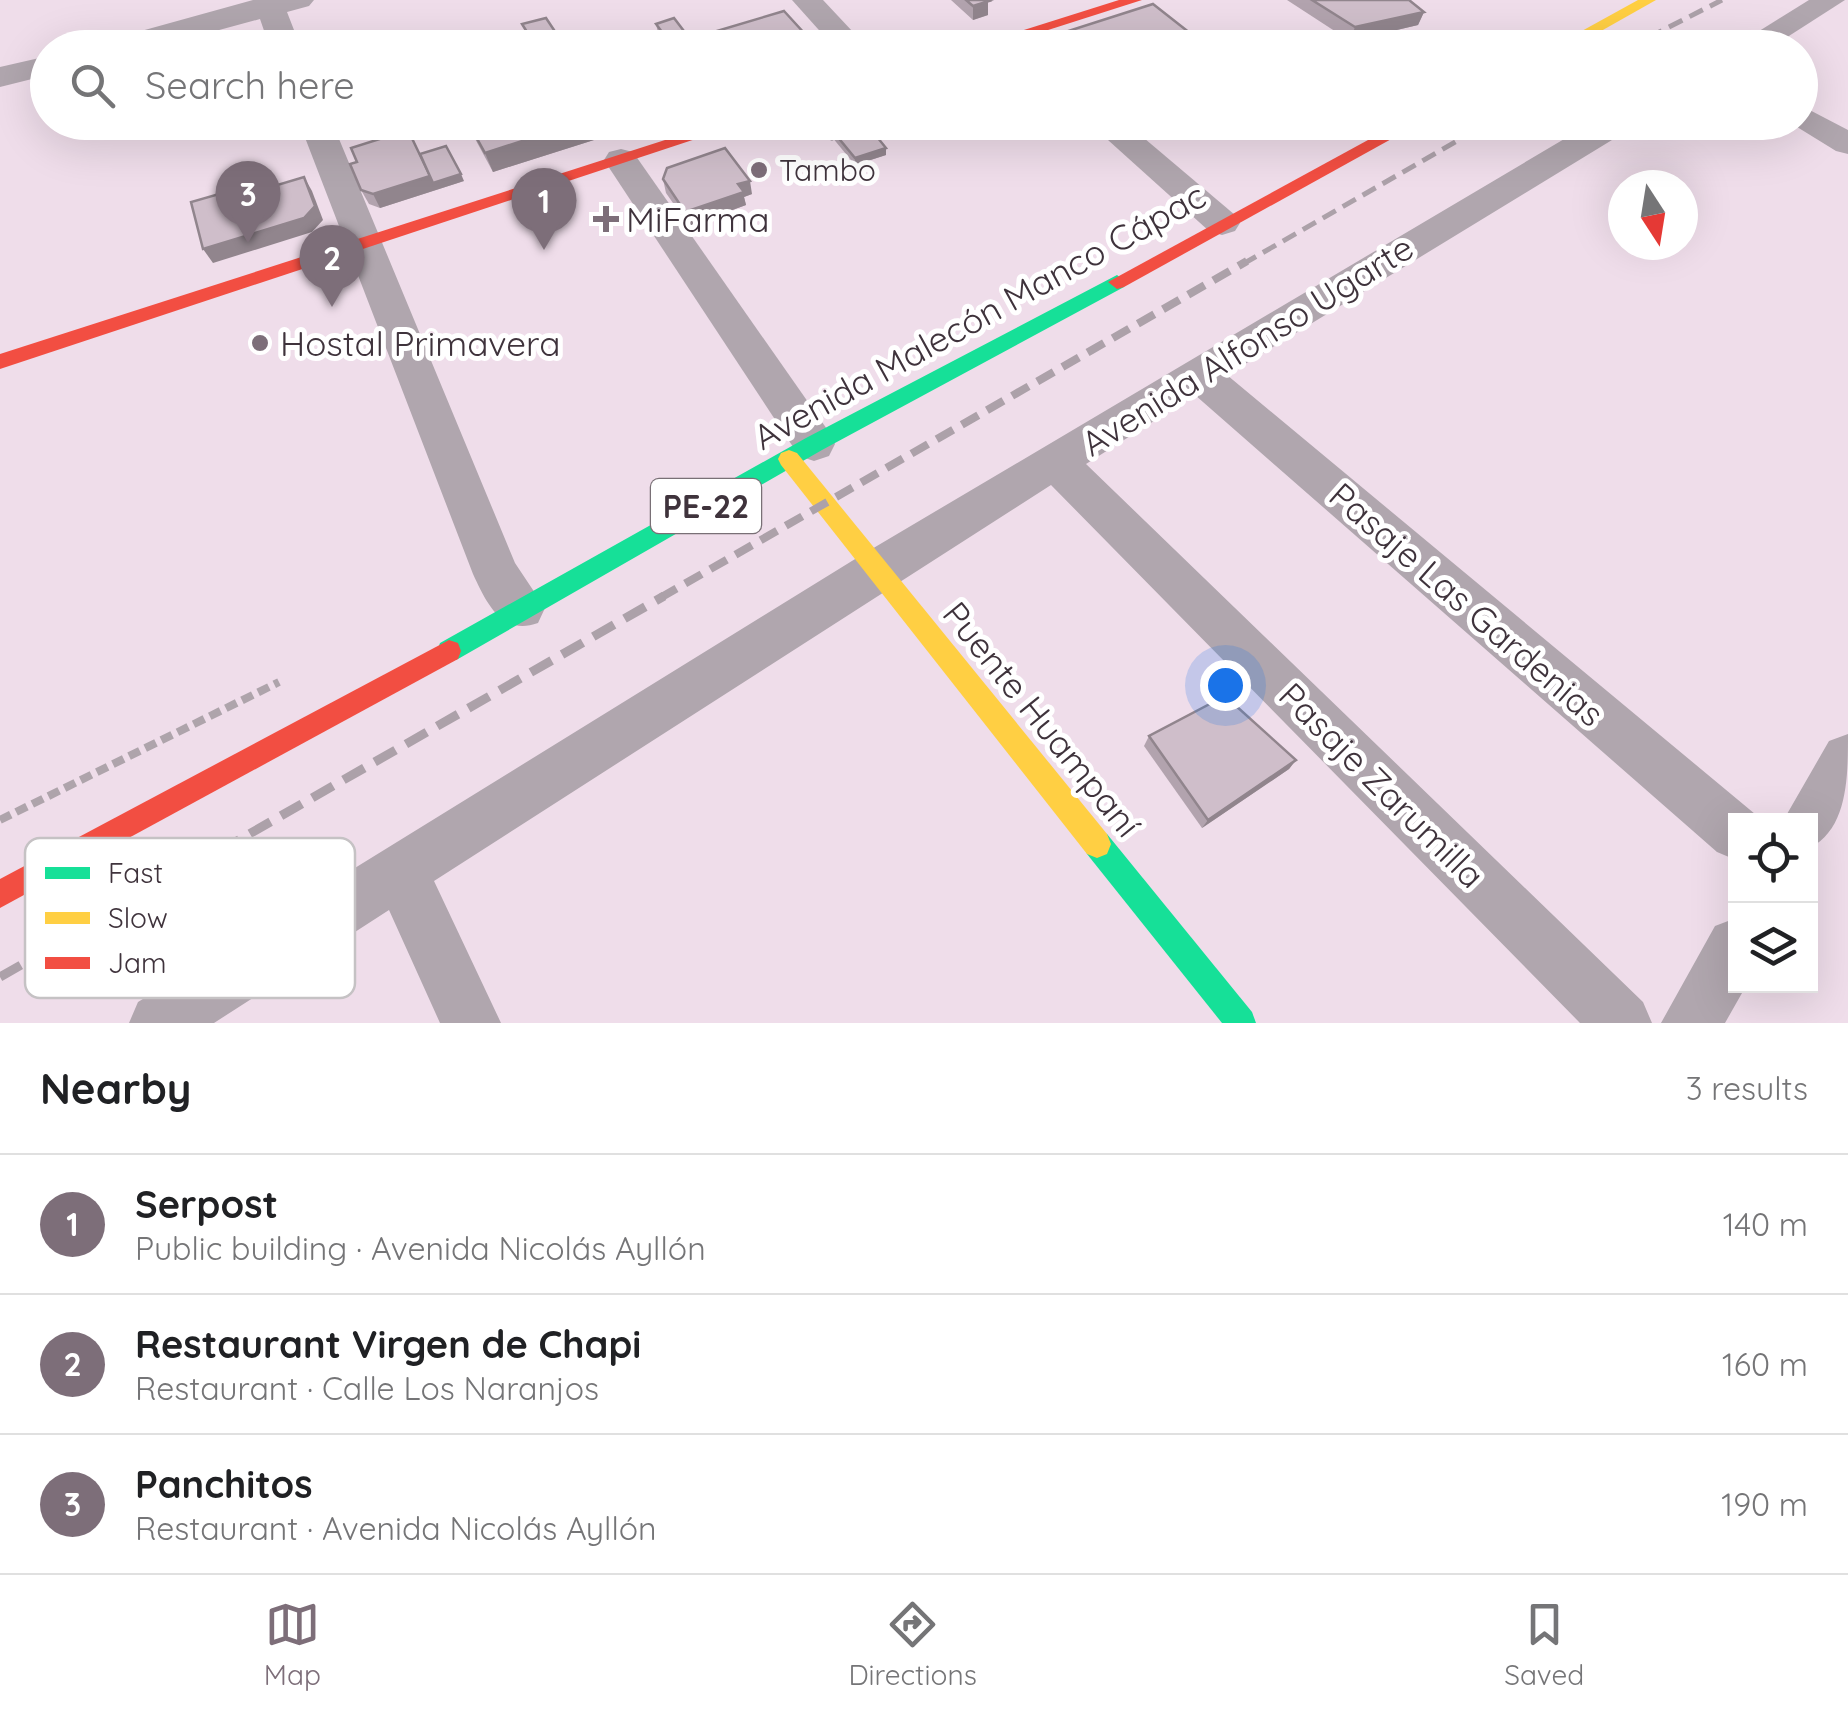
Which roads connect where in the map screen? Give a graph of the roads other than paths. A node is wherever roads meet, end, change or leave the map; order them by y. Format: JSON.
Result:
{"nodes":[{"id":1,"x":807,"y":0,"type":"edge"},
{"id":2,"x":1135,"y":0,"type":"edge"},
{"id":3,"x":1649,"y":0,"type":"edge"},
{"id":4,"x":1830,"y":0,"type":"edge"},
{"id":5,"x":279,"y":3,"type":"edge"},
{"id":6,"x":181,"y":30,"type":"edge"},
{"id":7,"x":283,"y":30,"type":"edge"},
{"id":8,"x":836,"y":30,"type":"edge"},
{"id":9,"x":1048,"y":30,"type":"edge"},
{"id":10,"x":1592,"y":30,"type":"edge"},
{"id":11,"x":1778,"y":30,"type":"edge"},
{"id":12,"x":30,"y":70,"type":"edge"},
{"id":13,"x":0,"y":77,"type":"edge"},
{"id":14,"x":1818,"y":126,"type":"edge"},
{"id":15,"x":322,"y":140,"type":"edge"},
{"id":16,"x":683,"y":140,"type":"edge"},
{"id":17,"x":1125,"y":140,"type":"edge"},
{"id":18,"x":1380,"y":140,"type":"edge"},
{"id":19,"x":1588,"y":140,"type":"edge"},
{"id":20,"x":1848,"y":144,"type":"edge"},
{"id":21,"x":621,"y":160,"type":"junction"},
{"id":22,"x":1222,"y":223,"type":"junction"},
{"id":23,"x":361,"y":242,"type":"junction"},
{"id":24,"x":0,"y":362,"type":"edge"},
{"id":25,"x":1198,"y":374,"type":"junction"},
{"id":26,"x":801,"y":452,"type":"junction"},
{"id":27,"x":1057,"y":463,"type":"junction"},
{"id":28,"x":878,"y":570,"type":"junction"},
{"id":29,"x":521,"y":608,"type":"junction"},
{"id":30,"x":1848,"y":758,"type":"edge"},
{"id":31,"x":1814,"y":813,"type":"edge"},
{"id":32,"x":1728,"y":827,"type":"edge"},
{"id":33,"x":104,"y":838,"type":"edge"},
{"id":34,"x":400,"y":872,"type":"junction"},
{"id":35,"x":25,"y":881,"type":"edge"},
{"id":36,"x":0,"y":894,"type":"edge"},
{"id":37,"x":355,"y":900,"type":"edge"},
{"id":38,"x":1728,"y":961,"type":"edge"},
{"id":39,"x":198,"y":998,"type":"edge"},
{"id":40,"x":158,"y":1023,"type":"edge"},
{"id":41,"x":471,"y":1023,"type":"edge"},
{"id":42,"x":1241,"y":1023,"type":"edge"},
{"id":43,"x":1622,"y":1023,"type":"edge"},
{"id":44,"x":1691,"y":1023,"type":"edge"}],
"edges":[{"from":1,"to":8,"type":"street"},
{"from":2,"to":9,"type":"main road"},
{"from":3,"to":10,"type":"main road"},
{"from":4,"to":11,"type":"street"},
{"from":5,"to":6,"type":"street"},
{"from":5,"to":7,"type":"street"},
{"from":12,"to":13,"type":"street"},
{"from":14,"to":20,"type":"street"},
{"from":15,"to":23,"type":"street"},
{"from":16,"to":21,"type":"main road"},
{"from":17,"to":22,"type":"street"},
{"from":18,"to":22,"type":"main road","name":"Avenida Malecón Manco Cápac","number":"PE-22"},
{"from":19,"to":25,"type":"street","name":"Avenida Alfonso Ugarte"},
{"from":21,"to":23,"type":"main road"},
{"from":21,"to":26,"type":"street"},
{"from":22,"to":26,"type":"main road","name":"Avenida Malecón Manco Cápac","number":"PE-22"},
{"from":23,"to":24,"type":"main road"},
{"from":23,"to":29,"type":"street"},
{"from":25,"to":27,"type":"street","name":"Avenida Alfonso Ugarte"},
{"from":25,"to":32,"type":"street","name":"Pasaje Las Gardenias"},
{"from":26,"to":28,"type":"main road","name":"Puente Huampaní"},
{"from":26,"to":29,"type":"main road","name":"Avenida Malecón Manco Cápac","number":"PE-22"},
{"from":27,"to":28,"type":"street","name":"Avenida Alfonso Ugarte"},
{"from":27,"to":43,"type":"street","name":"Pasaje Zarumilla"},
{"from":28,"to":34,"type":"street","name":"Avenida Alfonso Ugarte"},
{"from":28,"to":42,"type":"main road","name":"Puente Huampaní"},
{"from":29,"to":33,"type":"main road","name":"Avenida Malecón Manco Cápac","number":"PE-22"},
{"from":30,"to":31,"type":"street"},
{"from":34,"to":37,"type":"street","name":"Avenida Alfonso Ugarte"},
{"from":34,"to":41,"type":"street"},
{"from":35,"to":36,"type":"main road","name":"Avenida Malecón Manco Cápac","number":"PE-22"},
{"from":38,"to":44,"type":"street"},
{"from":39,"to":40,"type":"street","name":"Avenida Alfonso Ugarte"}]}
